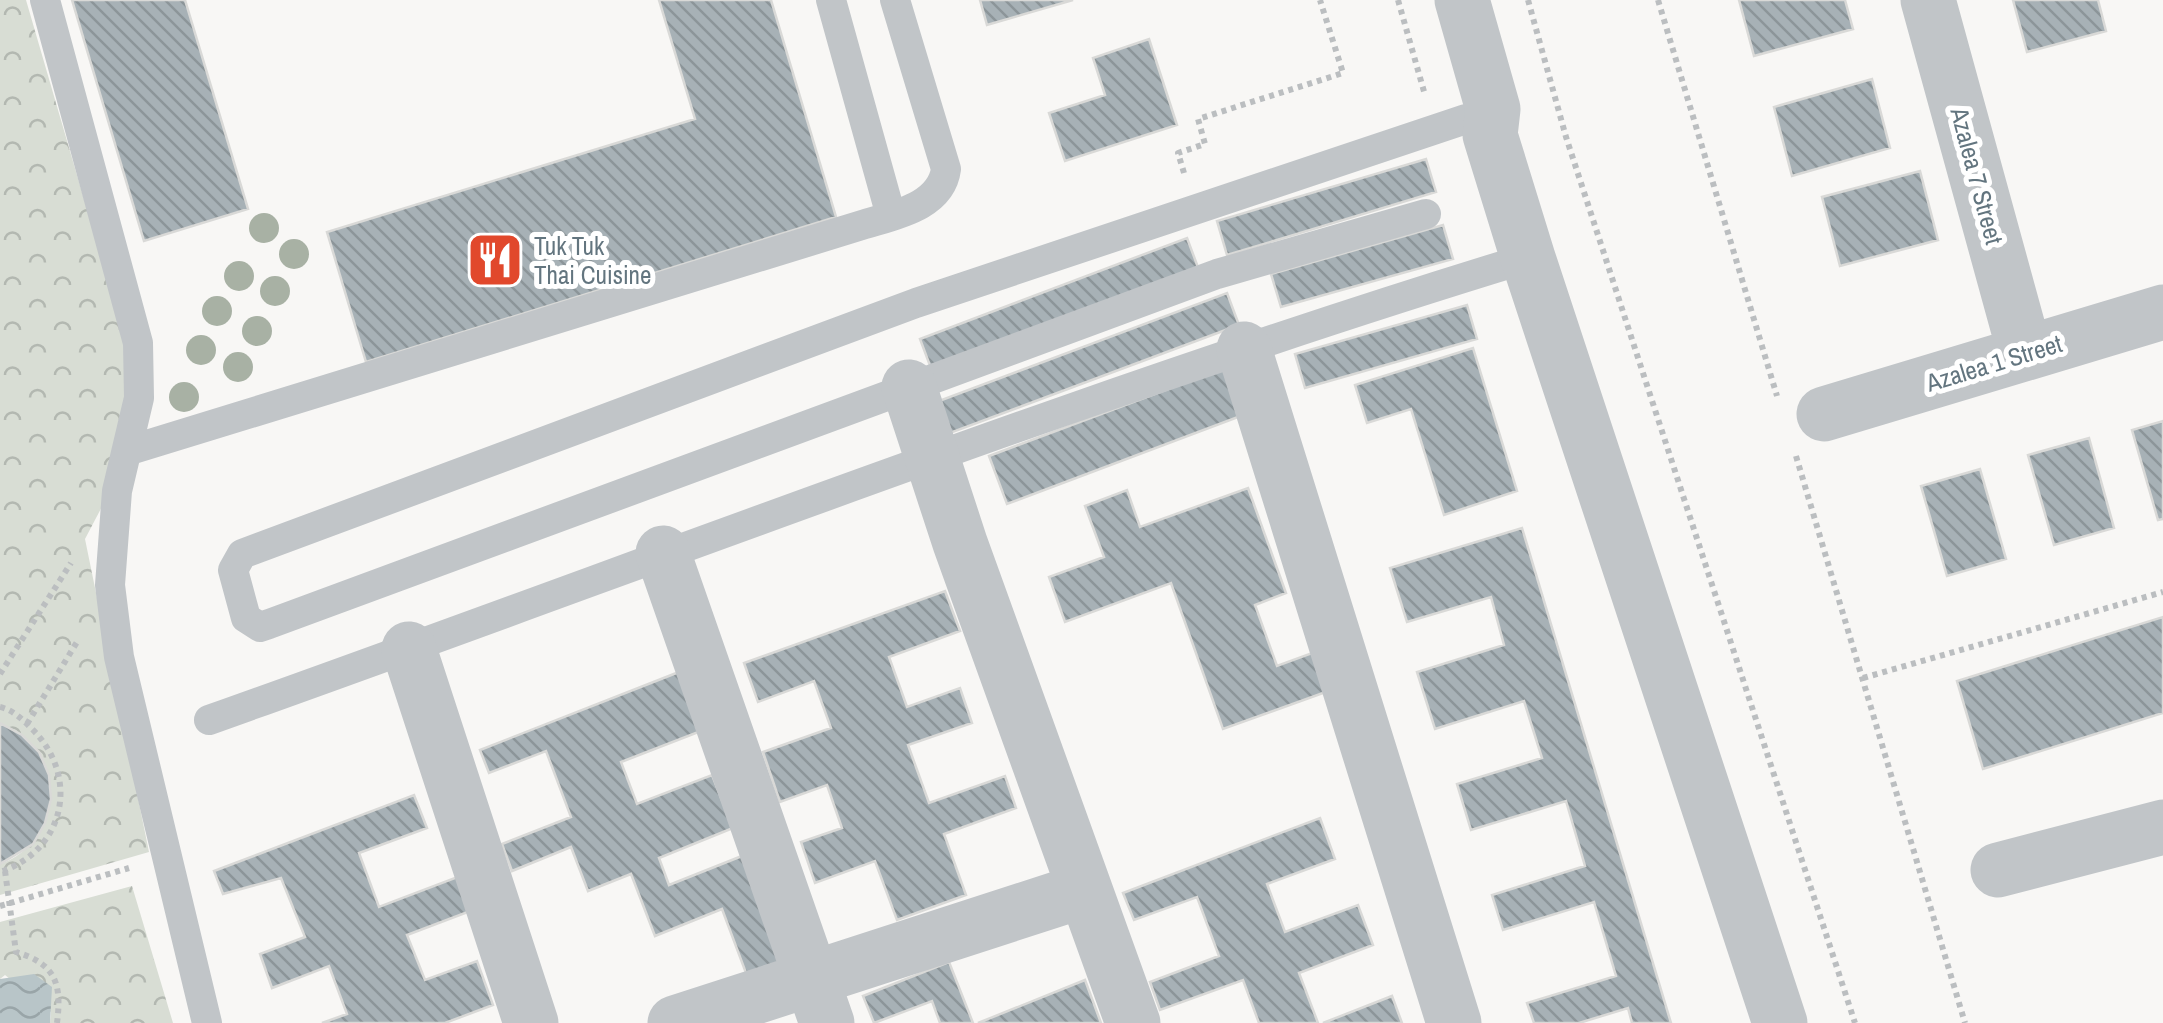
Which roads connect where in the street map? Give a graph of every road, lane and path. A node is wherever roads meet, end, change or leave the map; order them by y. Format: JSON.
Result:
{"nodes":[{"id":1,"x":45,"y":0,"type":"edge"},
{"id":2,"x":831,"y":0,"type":"edge"},
{"id":3,"x":895,"y":0,"type":"edge"},
{"id":4,"x":1320,"y":0,"type":"edge"},
{"id":5,"x":1429,"y":0,"type":"edge"},
{"id":6,"x":1462,"y":0,"type":"edge"},
{"id":7,"x":1528,"y":0,"type":"edge"},
{"id":8,"x":1658,"y":0,"type":"edge"},
{"id":9,"x":1928,"y":0,"type":"edge"},
{"id":10,"x":1478,"y":127,"type":"junction"},
{"id":11,"x":1197,"y":212,"type":"junction"},
{"id":12,"x":1426,"y":214,"type":"dead end"},
{"id":13,"x":891,"y":216,"type":"junction"},
{"id":14,"x":1528,"y":258,"type":"junction"},
{"id":15,"x":2163,"y":312,"type":"edge"},
{"id":16,"x":1244,"y":349,"type":"junction"},
{"id":17,"x":2025,"y":352,"type":"junction"},
{"id":18,"x":910,"y":388,"type":"junction"},
{"id":19,"x":1801,"y":426,"type":"junction"},
{"id":20,"x":127,"y":451,"type":"junction"},
{"id":21,"x":935,"y":458,"type":"junction"},
{"id":22,"x":663,"y":553,"type":"junction"},
{"id":23,"x":75,"y":557,"type":"dead end"},
{"id":24,"x":110,"y":585,"type":"junction"},
{"id":25,"x":2163,"y":592,"type":"edge"},
{"id":26,"x":409,"y":649,"type":"junction"},
{"id":27,"x":0,"y":674,"type":"edge"},
{"id":28,"x":1863,"y":678,"type":"junction"},
{"id":29,"x":0,"y":707,"type":"edge"},
{"id":30,"x":209,"y":720,"type":"dead end"},
{"id":31,"x":28,"y":724,"type":"junction"},
{"id":32,"x":2163,"y":826,"type":"edge"},
{"id":33,"x":168,"y":856,"type":"junction"},
{"id":34,"x":1998,"y":870,"type":"dead end"},
{"id":35,"x":2,"y":872,"type":"edge"},
{"id":36,"x":1085,"y":890,"type":"junction"},
{"id":37,"x":4,"y":905,"type":"edge"},
{"id":38,"x":819,"y":999,"type":"edge"},
{"id":39,"x":56,"y":1023,"type":"edge"},
{"id":40,"x":207,"y":1023,"type":"edge"},
{"id":41,"x":530,"y":1023,"type":"edge"},
{"id":42,"x":675,"y":1023,"type":"edge"},
{"id":43,"x":1133,"y":1023,"type":"edge"},
{"id":44,"x":1454,"y":1023,"type":"edge"},
{"id":45,"x":1780,"y":1023,"type":"edge"},
{"id":46,"x":1855,"y":1023,"type":"edge"},
{"id":47,"x":1965,"y":1023,"type":"edge"}],
"edges":[{"from":1,"to":20,"type":"lane"},
{"from":2,"to":13,"type":"lane"},
{"from":3,"to":13,"type":"lane"},
{"from":4,"to":11,"type":"path"},
{"from":5,"to":10,"type":"street"},
{"from":6,"to":10,"type":"street"},
{"from":7,"to":46,"type":"path"},
{"from":8,"to":19,"type":"path"},
{"from":9,"to":17,"type":"street","name":"Azalea 7 Street"},
{"from":10,"to":11,"type":"lane"},
{"from":10,"to":14,"type":"street"},
{"from":11,"to":18,"type":"lane"},
{"from":12,"to":18,"type":"lane"},
{"from":13,"to":20,"type":"lane"},
{"from":14,"to":16,"type":"lane"},
{"from":14,"to":45,"type":"street"},
{"from":15,"to":17,"type":"street","name":"Azalea 1 Street"},
{"from":16,"to":21,"type":"lane"},
{"from":16,"to":44,"type":"street"},
{"from":17,"to":19,"type":"street","name":"Azalea 1 Street"},
{"from":18,"to":21,"type":"street"},
{"from":19,"to":28,"type":"path"},
{"from":20,"to":24,"type":"lane"},
{"from":21,"to":22,"type":"lane"},
{"from":21,"to":36,"type":"street"},
{"from":22,"to":26,"type":"lane"},
{"from":22,"to":38,"type":"street"},
{"from":23,"to":27,"type":"path"},
{"from":24,"to":31,"type":"path"},
{"from":24,"to":33,"type":"lane"},
{"from":25,"to":28,"type":"path"},
{"from":26,"to":30,"type":"lane"},
{"from":26,"to":41,"type":"street"},
{"from":28,"to":47,"type":"path"},
{"from":29,"to":31,"type":"path"},
{"from":31,"to":35,"type":"path"},
{"from":32,"to":34,"type":"street"},
{"from":33,"to":37,"type":"path"},
{"from":33,"to":40,"type":"lane"},
{"from":35,"to":37,"type":"path"},
{"from":36,"to":38,"type":"street"},
{"from":36,"to":43,"type":"street"},
{"from":37,"to":39,"type":"path"},
{"from":38,"to":42,"type":"street"}]}
